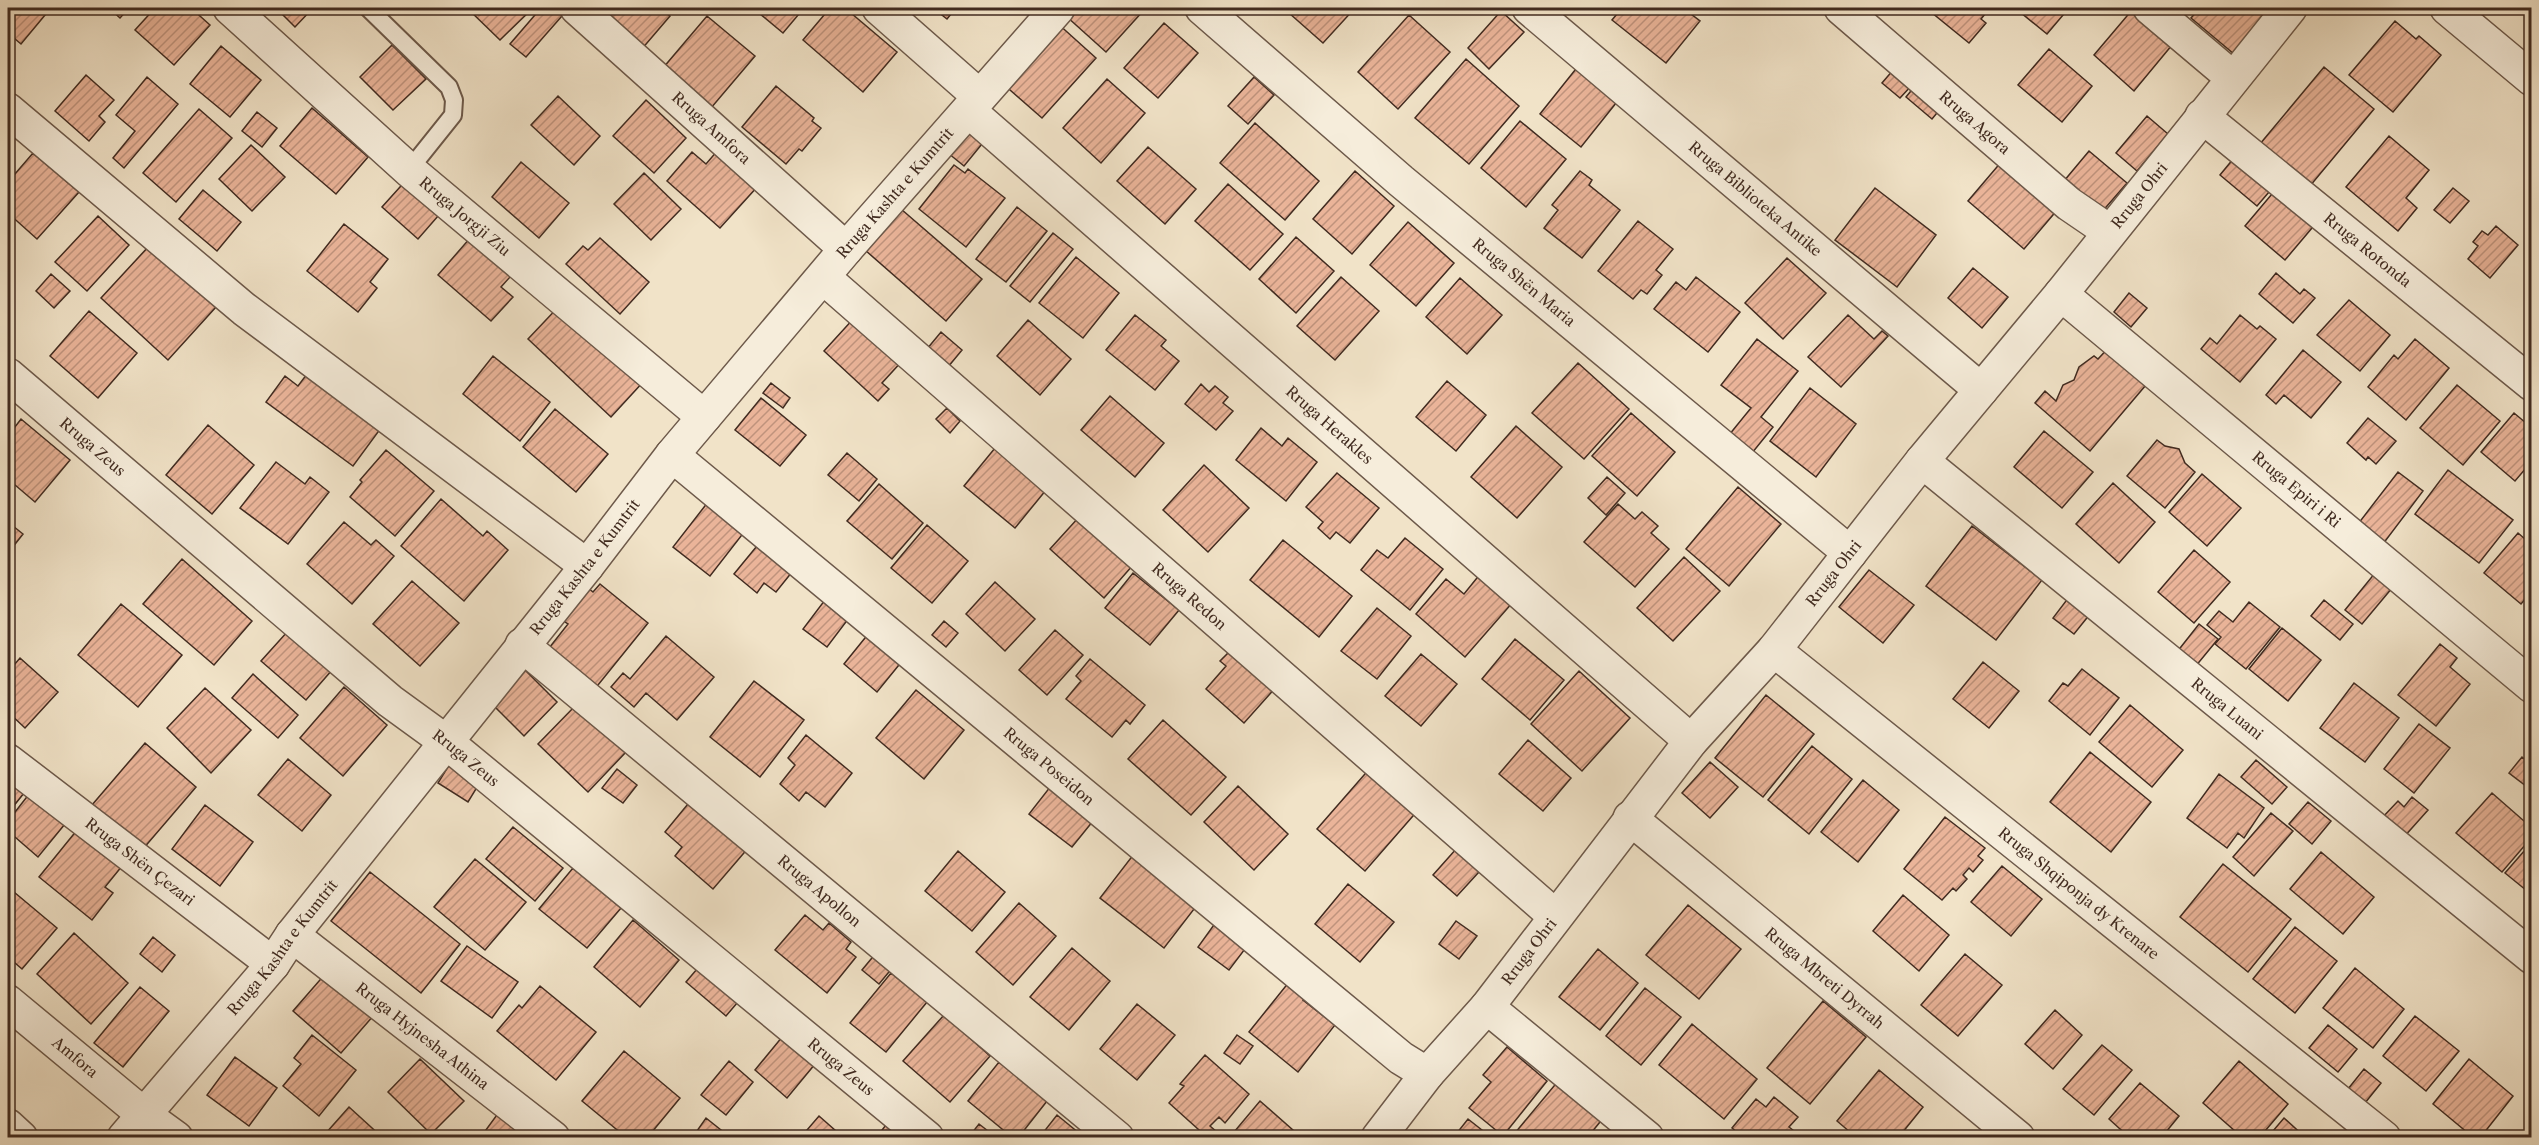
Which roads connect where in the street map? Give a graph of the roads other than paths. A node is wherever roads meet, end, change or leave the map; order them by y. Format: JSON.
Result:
{"nodes":[{"id":1,"x":230,"y":8,"type":"edge"},
{"id":2,"x":368,"y":8,"type":"edge"},
{"id":3,"x":577,"y":8,"type":"edge"},
{"id":4,"x":879,"y":8,"type":"edge"},
{"id":5,"x":1058,"y":8,"type":"edge"},
{"id":6,"x":1202,"y":8,"type":"edge"},
{"id":7,"x":1529,"y":8,"type":"edge"},
{"id":8,"x":1841,"y":8,"type":"edge"},
{"id":9,"x":2150,"y":8,"type":"edge"},
{"id":10,"x":2290,"y":8,"type":"edge"},
{"id":11,"x":2448,"y":8,"type":"edge"},
{"id":12,"x":2233,"y":78,"type":"junction"},
{"id":13,"x":2532,"y":79,"type":"edge"},
{"id":14,"x":974,"y":103,"type":"junction"},
{"id":15,"x":8,"y":110,"type":"edge"},
{"id":16,"x":2202,"y":116,"type":"junction"},
{"id":17,"x":409,"y":170,"type":"junction"},
{"id":18,"x":2110,"y":232,"type":"junction"},
{"id":19,"x":846,"y":249,"type":"junction"},
{"id":20,"x":824,"y":277,"type":"junction"},
{"id":21,"x":2061,"y":294,"type":"junction"},
{"id":22,"x":8,"y":375,"type":"edge"},
{"id":23,"x":2532,"y":384,"type":"edge"},
{"id":24,"x":1981,"y":390,"type":"junction"},
{"id":25,"x":704,"y":417,"type":"junction"},
{"id":26,"x":672,"y":455,"type":"junction"},
{"id":27,"x":1922,"y":460,"type":"junction"},
{"id":28,"x":1850,"y":553,"type":"junction"},
{"id":29,"x":587,"y":566,"type":"junction"},
{"id":30,"x":522,"y":645,"type":"junction"},
{"id":31,"x":1774,"y":650,"type":"junction"},
{"id":32,"x":2532,"y":686,"type":"edge"},
{"id":33,"x":445,"y":741,"type":"junction"},
{"id":34,"x":1691,"y":741,"type":"junction"},
{"id":35,"x":8,"y":761,"type":"edge"},
{"id":36,"x":1630,"y":818,"type":"junction"},
{"id":37,"x":1556,"y":916,"type":"junction"},
{"id":38,"x":292,"y":934,"type":"junction"},
{"id":39,"x":2532,"y":957,"type":"edge"},
{"id":40,"x":273,"y":964,"type":"junction"},
{"id":41,"x":8,"y":1002,"type":"edge"},
{"id":42,"x":1487,"y":1007,"type":"junction"},
{"id":43,"x":1427,"y":1074,"type":"junction"},
{"id":44,"x":8,"y":1126,"type":"edge"},
{"id":45,"x":133,"y":1126,"type":"edge"},
{"id":46,"x":21,"y":1137,"type":"edge"},
{"id":47,"x":176,"y":1137,"type":"edge"},
{"id":48,"x":554,"y":1137,"type":"edge"},
{"id":49,"x":927,"y":1137,"type":"edge"},
{"id":50,"x":1117,"y":1137,"type":"edge"},
{"id":51,"x":1378,"y":1137,"type":"edge"},
{"id":52,"x":1647,"y":1137,"type":"edge"},
{"id":53,"x":2018,"y":1137,"type":"edge"},
{"id":54,"x":2384,"y":1137,"type":"edge"}],
"edges":[{"from":1,"to":17,"type":"street","name":"Rruga Jorgji Ziu"},
{"from":2,"to":17,"type":"lane"},
{"from":3,"to":19,"type":"street","name":"Rruga Amfora"},
{"from":4,"to":14,"type":"street","name":"Rruga Herakles"},
{"from":5,"to":14,"type":"street","name":"Rruga Kashta e Kumtrit"},
{"from":6,"to":28,"type":"street","name":"Rruga Shën Maria"},
{"from":7,"to":24,"type":"street","name":"Rruga Biblioteka Antike"},
{"from":8,"to":18,"type":"street","name":"Rruga Agora"},
{"from":9,"to":12,"type":"street"},
{"from":10,"to":12,"type":"street","name":"Rruga Ohri"},
{"from":11,"to":13,"type":"street"},
{"from":12,"to":16,"type":"street","name":"Rruga Ohri"},
{"from":14,"to":19,"type":"street","name":"Rruga Kashta e Kumtrit"},
{"from":14,"to":34,"type":"street","name":"Rruga Herakles"},
{"from":15,"to":29,"type":"street"},
{"from":16,"to":18,"type":"street","name":"Rruga Ohri"},
{"from":16,"to":23,"type":"street","name":"Rruga Rotonda"},
{"from":17,"to":25,"type":"street","name":"Rruga Jorgji Ziu"},
{"from":18,"to":21,"type":"street","name":"Rruga Ohri"},
{"from":19,"to":20,"type":"street","name":"Rruga Kashta e Kumtrit"},
{"from":20,"to":25,"type":"street","name":"Rruga Kashta e Kumtrit"},
{"from":20,"to":37,"type":"street","name":"Rruga Redon"},
{"from":21,"to":24,"type":"street","name":"Rruga Ohri"},
{"from":21,"to":32,"type":"street","name":"Rruga Epiri i Ri"},
{"from":22,"to":33,"type":"street","name":"Rruga Zeus"},
{"from":24,"to":27,"type":"street","name":"Rruga Ohri"},
{"from":25,"to":26,"type":"street","name":"Rruga Kashta e Kumtrit"},
{"from":26,"to":29,"type":"street","name":"Rruga Kashta e Kumtrit"},
{"from":26,"to":43,"type":"street","name":"Rruga Poseidon"},
{"from":27,"to":28,"type":"street","name":"Rruga Ohri"},
{"from":27,"to":39,"type":"street","name":"Rruga Luani"},
{"from":28,"to":31,"type":"street","name":"Rruga Ohri"},
{"from":29,"to":30,"type":"street","name":"Rruga Kashta e Kumtrit"},
{"from":30,"to":33,"type":"street","name":"Rruga Kashta e Kumtrit"},
{"from":30,"to":50,"type":"street","name":"Rruga Apollon"},
{"from":31,"to":34,"type":"street","name":"Rruga Ohri"},
{"from":31,"to":54,"type":"street","name":"Rruga Shqiponja dy Krenare"},
{"from":33,"to":38,"type":"street","name":"Rruga Kashta e Kumtrit"},
{"from":33,"to":49,"type":"street","name":"Rruga Zeus"},
{"from":34,"to":36,"type":"street","name":"Rruga Ohri"},
{"from":35,"to":40,"type":"street","name":"Rruga Shën Çezari"},
{"from":36,"to":37,"type":"street","name":"Rruga Ohri"},
{"from":36,"to":53,"type":"street","name":"Rruga Mbreti Dyrrah"},
{"from":37,"to":42,"type":"street","name":"Rruga Ohri"},
{"from":38,"to":40,"type":"street","name":"Rruga Kashta e Kumtrit"},
{"from":38,"to":48,"type":"street","name":"Rruga Hyjnesha Athina"},
{"from":40,"to":45,"type":"street","name":"Rruga Kashta e Kumtrit"},
{"from":41,"to":45,"type":"street","name":"Amfora"},
{"from":42,"to":43,"type":"street","name":"Rruga Ohri"},
{"from":42,"to":52,"type":"street"},
{"from":43,"to":51,"type":"street","name":"Rruga Ohri"},
{"from":44,"to":46,"type":"street"},
{"from":45,"to":47,"type":"street","name":"Amfora"}]}
